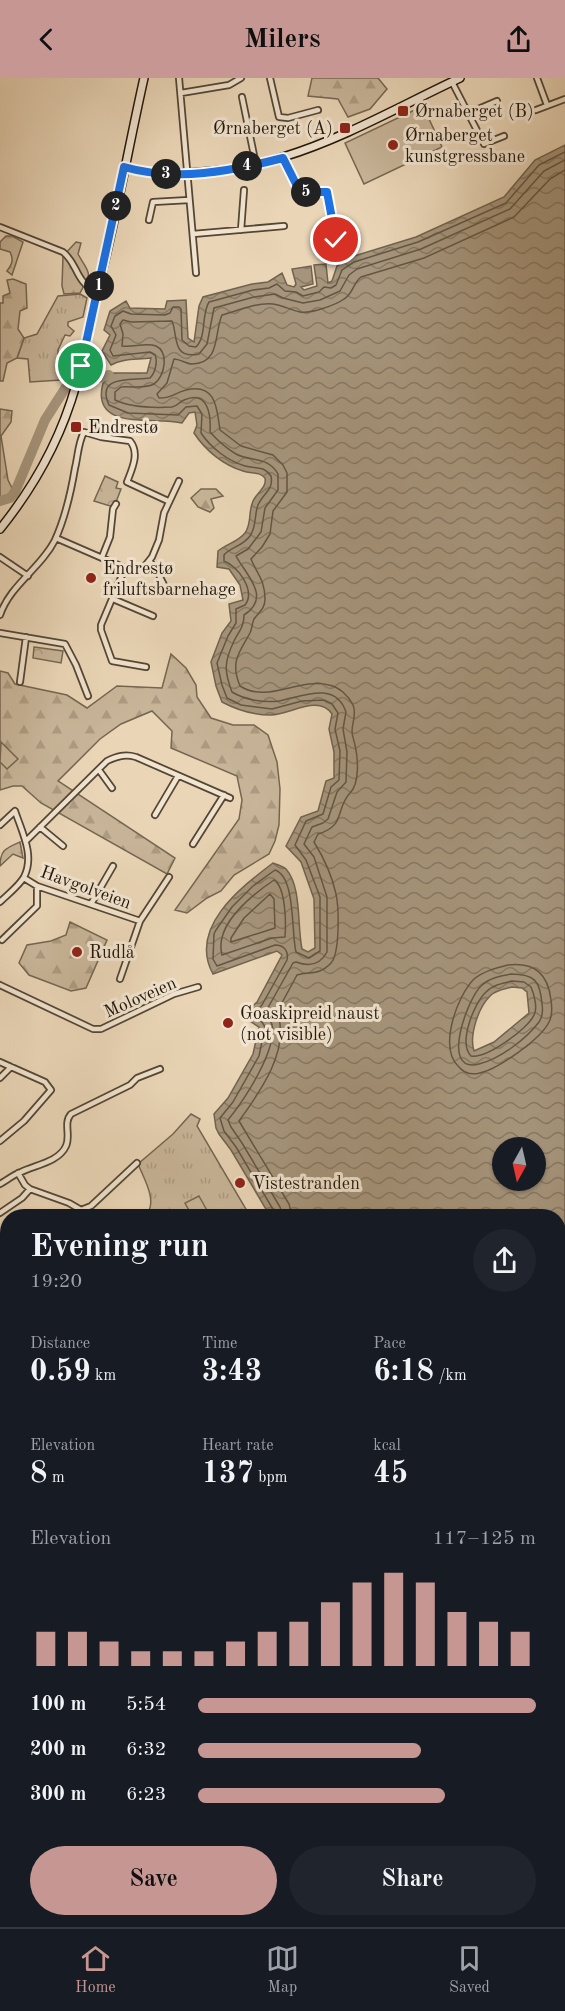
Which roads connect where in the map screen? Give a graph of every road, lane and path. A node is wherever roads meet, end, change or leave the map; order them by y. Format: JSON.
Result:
{"nodes":[{"id":1,"x":144,"y":78,"type":"edge"},
{"id":2,"x":179,"y":78,"type":"edge"},
{"id":3,"x":241,"y":78,"type":"edge"},
{"id":4,"x":270,"y":78,"type":"edge"},
{"id":5,"x":460,"y":78,"type":"edge"},
{"id":6,"x":537,"y":78,"type":"edge"},
{"id":7,"x":452,"y":82,"type":"junction"},
{"id":8,"x":180,"y":93,"type":"junction"},
{"id":9,"x":242,"y":97,"type":"dead end"},
{"id":10,"x":565,"y":99,"type":"edge"},
{"id":11,"x":497,"y":101,"type":"dead end"},
{"id":12,"x":547,"y":105,"type":"junction"},
{"id":13,"x":318,"y":110,"type":"dead end"},
{"id":14,"x":536,"y":110,"type":"dead end"},
{"id":15,"x":469,"y":113,"type":"junction"},
{"id":16,"x":504,"y":136,"type":"dead end"},
{"id":17,"x":283,"y":158,"type":"junction"},
{"id":18,"x":256,"y":165,"type":"junction"},
{"id":19,"x":124,"y":167,"type":"junction"},
{"id":20,"x":187,"y":174,"type":"junction"},
{"id":21,"x":244,"y":190,"type":"dead end"},
{"id":22,"x":189,"y":200,"type":"junction"},
{"id":23,"x":149,"y":220,"type":"dead end"},
{"id":24,"x":284,"y":226,"type":"dead end"},
{"id":25,"x":0,"y":227,"type":"edge"},
{"id":26,"x":240,"y":230,"type":"junction"},
{"id":27,"x":193,"y":234,"type":"junction"},
{"id":28,"x":338,"y":249,"type":"dead end"},
{"id":29,"x":196,"y":273,"type":"dead end"},
{"id":30,"x":97,"y":292,"type":"junction"},
{"id":31,"x":179,"y":481,"type":"dead end"},
{"id":32,"x":168,"y":501,"type":"junction"},
{"id":33,"x":116,"y":504,"type":"dead end"},
{"id":34,"x":0,"y":529,"type":"edge"},
{"id":35,"x":56,"y":538,"type":"junction"},
{"id":36,"x":2,"y":556,"type":"edge"},
{"id":37,"x":102,"y":557,"type":"junction"},
{"id":38,"x":150,"y":562,"type":"junction"},
{"id":39,"x":125,"y":568,"type":"junction"},
{"id":40,"x":28,"y":576,"type":"junction"},
{"id":41,"x":167,"y":591,"type":"dead end"},
{"id":42,"x":112,"y":599,"type":"junction"},
{"id":43,"x":0,"y":615,"type":"edge"},
{"id":44,"x":153,"y":616,"type":"dead end"},
{"id":45,"x":0,"y":633,"type":"edge"},
{"id":46,"x":26,"y":637,"type":"junction"},
{"id":47,"x":146,"y":667,"type":"dead end"},
{"id":48,"x":20,"y":682,"type":"dead end"},
{"id":49,"x":88,"y":696,"type":"dead end"},
{"id":50,"x":99,"y":770,"type":"junction"},
{"id":51,"x":178,"y":776,"type":"junction"},
{"id":52,"x":112,"y":788,"type":"dead end"},
{"id":53,"x":224,"y":795,"type":"junction"},
{"id":54,"x":230,"y":798,"type":"dead end"},
{"id":55,"x":155,"y":816,"type":"dead end"},
{"id":56,"x":0,"y":825,"type":"edge"},
{"id":57,"x":40,"y":827,"type":"junction"},
{"id":58,"x":26,"y":841,"type":"junction"},
{"id":59,"x":193,"y":844,"type":"dead end"},
{"id":60,"x":63,"y":846,"type":"dead end"},
{"id":61,"x":113,"y":866,"type":"dead end"},
{"id":62,"x":169,"y":878,"type":"dead end"},
{"id":63,"x":24,"y":879,"type":"junction"},
{"id":64,"x":37,"y":886,"type":"junction"},
{"id":65,"x":0,"y":902,"type":"edge"},
{"id":66,"x":92,"y":904,"type":"junction"},
{"id":67,"x":140,"y":921,"type":"junction"},
{"id":68,"x":2,"y":940,"type":"dead end"},
{"id":69,"x":120,"y":979,"type":"dead end"},
{"id":70,"x":0,"y":986,"type":"edge"},
{"id":71,"x":198,"y":987,"type":"dead end"},
{"id":72,"x":0,"y":1062,"type":"edge"},
{"id":73,"x":11,"y":1067,"type":"junction"},
{"id":74,"x":160,"y":1069,"type":"dead end"},
{"id":75,"x":0,"y":1078,"type":"edge"},
{"id":76,"x":0,"y":1142,"type":"edge"},
{"id":77,"x":136,"y":1163,"type":"dead end"},
{"id":78,"x":18,"y":1173,"type":"junction"},
{"id":79,"x":0,"y":1184,"type":"edge"},
{"id":80,"x":30,"y":1189,"type":"junction"},
{"id":81,"x":6,"y":1209,"type":"edge"}],
"edges":[{"from":1,"to":19,"type":"main road"},
{"from":2,"to":8,"type":"street"},
{"from":3,"to":8,"type":"street"},
{"from":4,"to":13,"type":"street"},
{"from":5,"to":7,"type":"main road"},
{"from":6,"to":12,"type":"street"},
{"from":7,"to":15,"type":"street"},
{"from":7,"to":17,"type":"main road"},
{"from":8,"to":20,"type":"street"},
{"from":9,"to":18,"type":"street"},
{"from":10,"to":12,"type":"street"},
{"from":11,"to":15,"type":"street"},
{"from":12,"to":14,"type":"street"},
{"from":15,"to":16,"type":"street"},
{"from":17,"to":18,"type":"main road"},
{"from":17,"to":28,"type":"street"},
{"from":18,"to":20,"type":"main road"},
{"from":19,"to":20,"type":"main road"},
{"from":19,"to":30,"type":"main road"},
{"from":20,"to":22,"type":"street"},
{"from":21,"to":26,"type":"street"},
{"from":22,"to":23,"type":"street"},
{"from":22,"to":27,"type":"street"},
{"from":24,"to":26,"type":"street"},
{"from":25,"to":30,"type":"street"},
{"from":26,"to":27,"type":"street"},
{"from":27,"to":29,"type":"street"},
{"from":30,"to":34,"type":"main road"},
{"from":31,"to":32,"type":"street"},
{"from":32,"to":35,"type":"street"},
{"from":32,"to":38,"type":"street"},
{"from":33,"to":37,"type":"street"},
{"from":35,"to":37,"type":"street"},
{"from":35,"to":40,"type":"street"},
{"from":36,"to":40,"type":"street"},
{"from":37,"to":39,"type":"street"},
{"from":38,"to":39,"type":"street"},
{"from":38,"to":41,"type":"street"},
{"from":39,"to":42,"type":"street"},
{"from":40,"to":43,"type":"street"},
{"from":42,"to":44,"type":"street"},
{"from":42,"to":47,"type":"street"},
{"from":45,"to":46,"type":"street"},
{"from":46,"to":48,"type":"street"},
{"from":46,"to":49,"type":"street"},
{"from":50,"to":51,"type":"street"},
{"from":50,"to":52,"type":"street"},
{"from":50,"to":57,"type":"street"},
{"from":51,"to":53,"type":"street"},
{"from":51,"to":55,"type":"street"},
{"from":53,"to":54,"type":"street"},
{"from":53,"to":59,"type":"street"},
{"from":56,"to":58,"type":"street"},
{"from":57,"to":58,"type":"street"},
{"from":57,"to":60,"type":"street"},
{"from":58,"to":63,"type":"street"},
{"from":61,"to":66,"type":"street"},
{"from":62,"to":67,"type":"street"},
{"from":63,"to":64,"type":"street","name":"Havgolveien"},
{"from":63,"to":65,"type":"street"},
{"from":64,"to":66,"type":"street","name":"Havgolveien"},
{"from":64,"to":68,"type":"street"},
{"from":66,"to":67,"type":"street","name":"Havgolveien"},
{"from":67,"to":69,"type":"street"},
{"from":70,"to":71,"type":"street","name":"Moloveien"},
{"from":72,"to":73,"type":"street"},
{"from":73,"to":75,"type":"street"},
{"from":73,"to":76,"type":"street"},
{"from":74,"to":78,"type":"street"},
{"from":77,"to":80,"type":"street"},
{"from":78,"to":79,"type":"street"},
{"from":78,"to":80,"type":"street"},
{"from":80,"to":81,"type":"street"}]}
